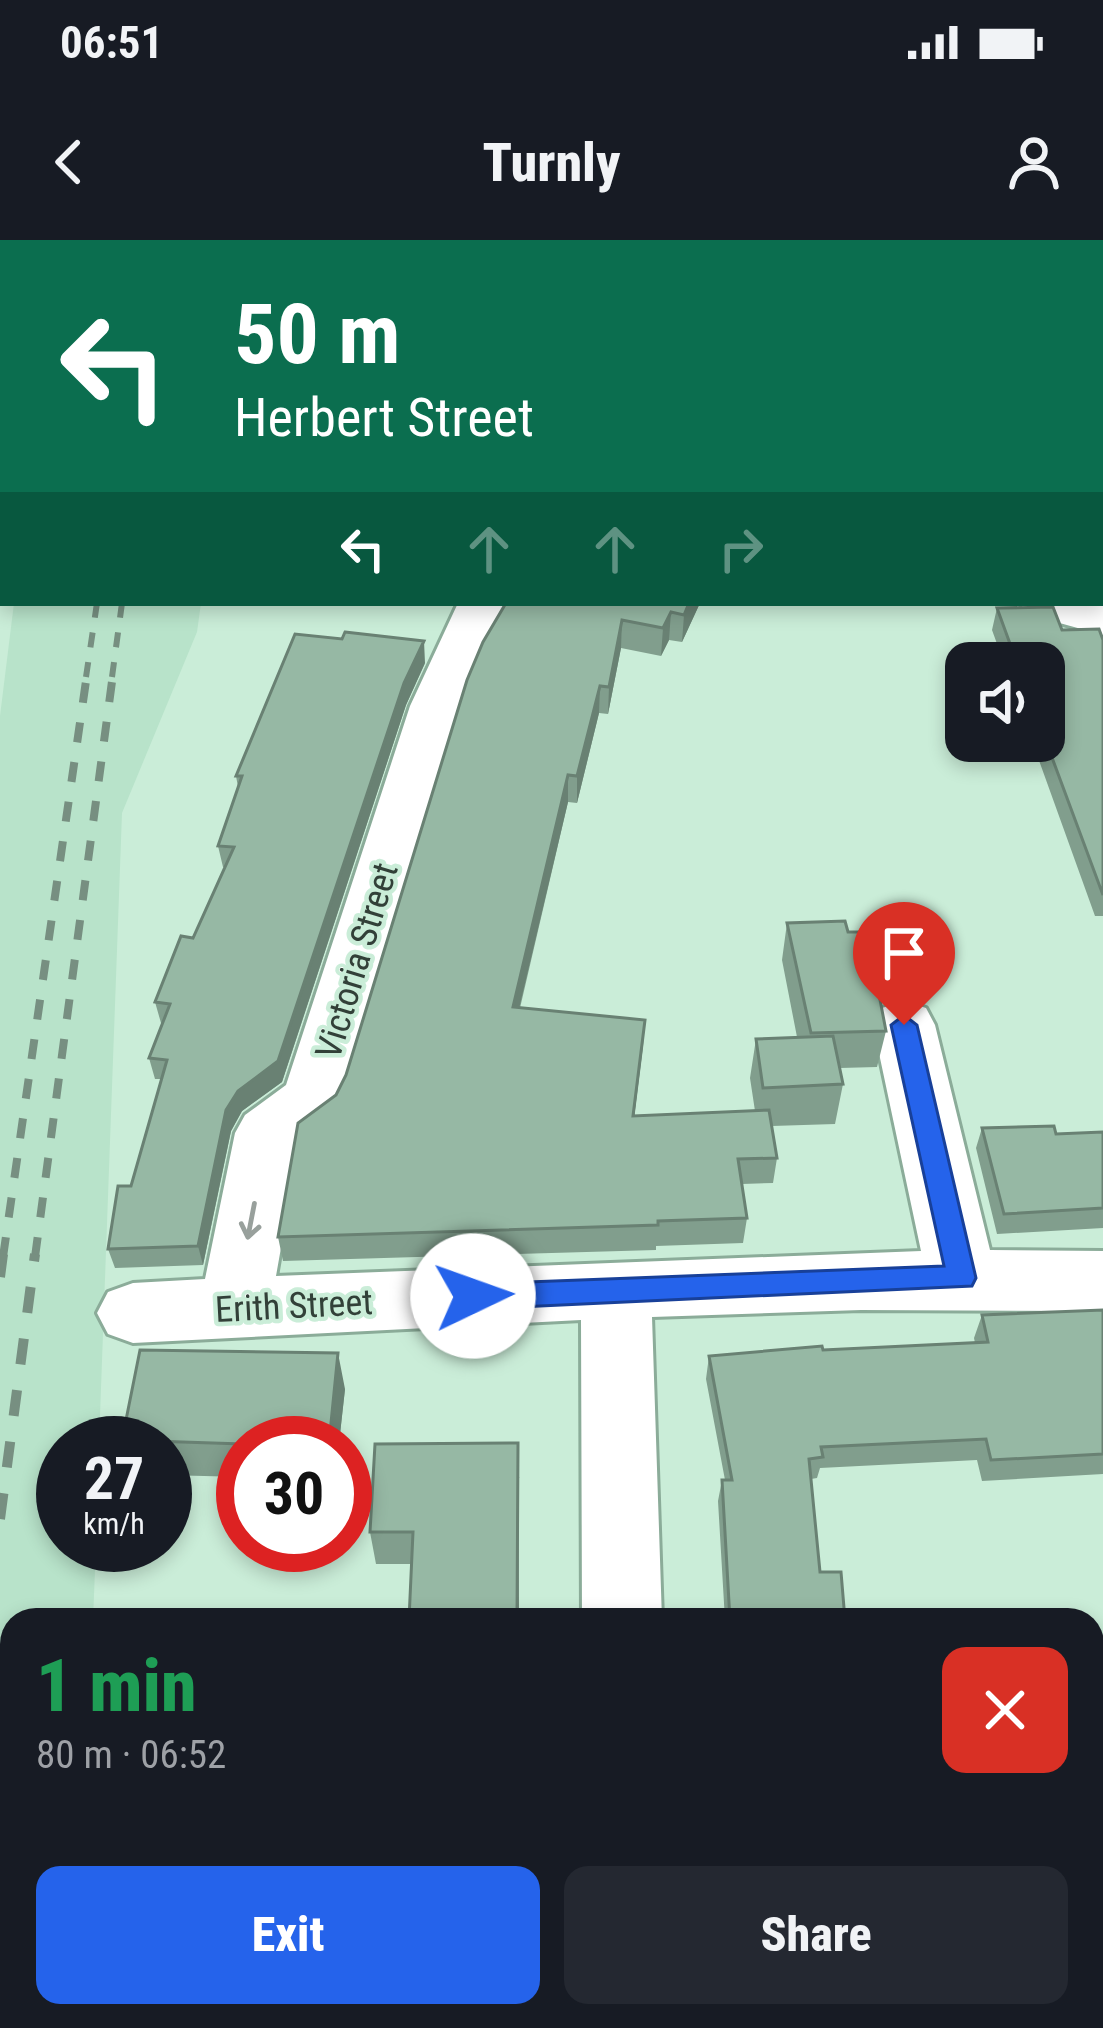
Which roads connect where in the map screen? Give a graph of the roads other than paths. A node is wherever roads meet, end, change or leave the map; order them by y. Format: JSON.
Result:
{"nodes":[{"id":1,"x":482,"y":606,"type":"edge"},
{"id":2,"x":1055,"y":606,"type":"edge"},
{"id":3,"x":1103,"y":620,"type":"edge"},
{"id":4,"x":904,"y":1025,"type":"dead end"},
{"id":5,"x":962,"y":1278,"type":"junction"},
{"id":6,"x":1103,"y":1281,"type":"edge"},
{"id":7,"x":616,"y":1289,"type":"junction"},
{"id":8,"x":234,"y":1309,"type":"junction"},
{"id":9,"x":133,"y":1313,"type":"dead end"},
{"id":10,"x":622,"y":1608,"type":"edge"}],
"edges":[{"from":1,"to":8,"type":"street","name":"Victoria Street","one_way":true},
{"from":2,"to":3,"type":"street"},
{"from":4,"to":5,"type":"street"},
{"from":5,"to":6,"type":"street","name":"Erith Street"},
{"from":5,"to":7,"type":"street","name":"Erith Street"},
{"from":7,"to":8,"type":"street","name":"Erith Street"},
{"from":7,"to":10,"type":"street"},
{"from":8,"to":9,"type":"street","name":"Erith Street"}]}
